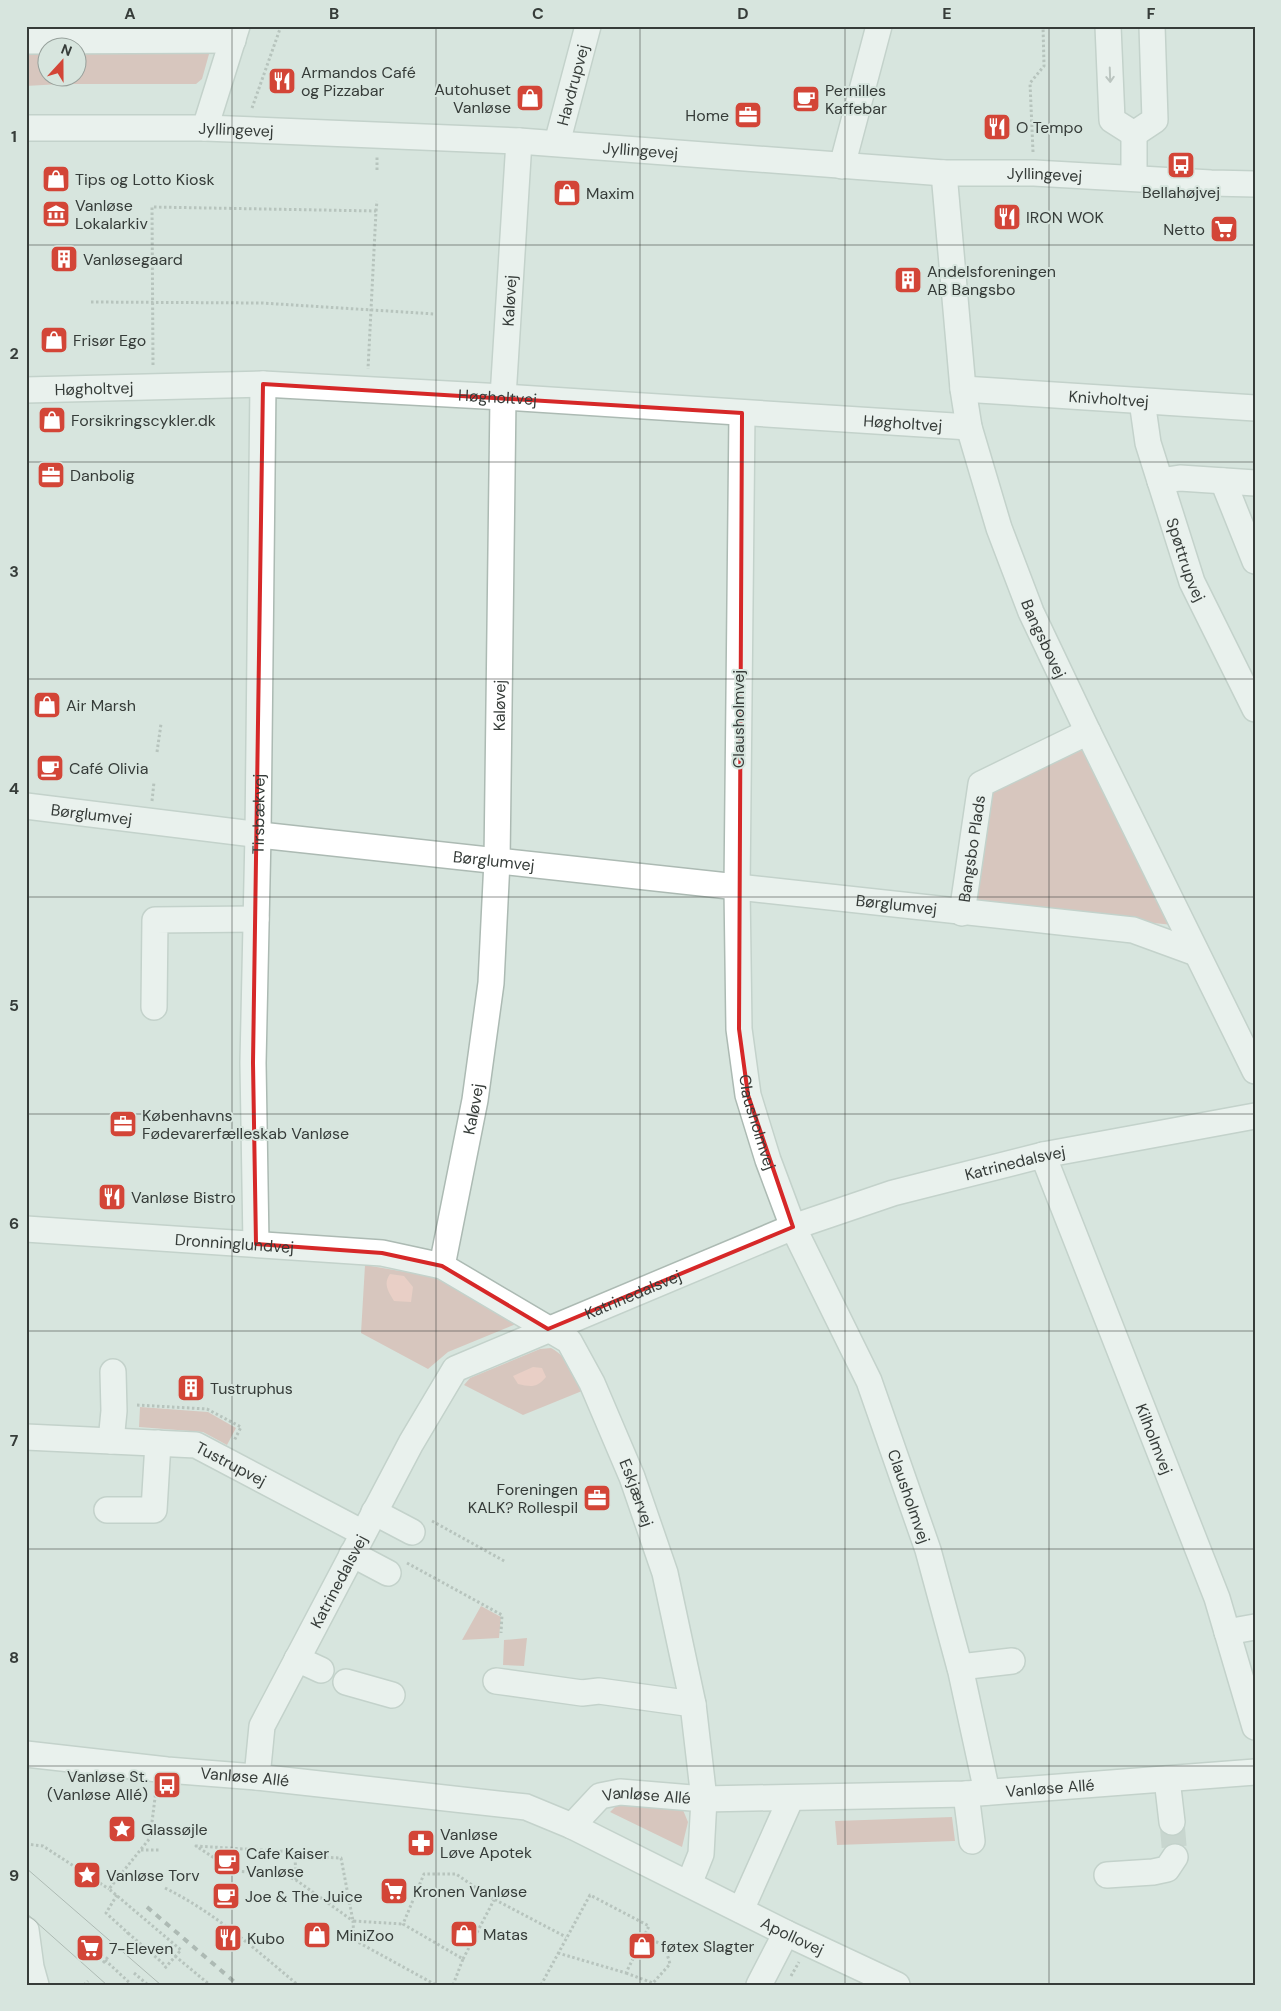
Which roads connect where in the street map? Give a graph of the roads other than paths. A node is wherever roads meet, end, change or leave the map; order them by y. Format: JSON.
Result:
{"nodes":[{"id":1,"x":588,"y":26,"type":"edge"},
{"id":2,"x":879,"y":26,"type":"edge"},
{"id":3,"x":1108,"y":26,"type":"edge"},
{"id":4,"x":1152,"y":26,"type":"edge"},
{"id":5,"x":235,"y":33,"type":"edge"},
{"id":6,"x":26,"y":41,"type":"edge"},
{"id":7,"x":26,"y":128,"type":"edge"},
{"id":8,"x":205,"y":128,"type":"junction"},
{"id":9,"x":1134,"y":134,"type":"junction"},
{"id":10,"x":519,"y":142,"type":"junction"},
{"id":11,"x":557,"y":143,"type":"junction"},
{"id":12,"x":842,"y":166,"type":"junction"},
{"id":13,"x":944,"y":172,"type":"junction"},
{"id":14,"x":1134,"y":178,"type":"junction"},
{"id":15,"x":1255,"y":184,"type":"edge"},
{"id":16,"x":263,"y":384,"type":"junction"},
{"id":17,"x":963,"y":389,"type":"junction"},
{"id":18,"x":26,"y":390,"type":"edge"},
{"id":19,"x":503,"y":398,"type":"junction"},
{"id":20,"x":1142,"y":401,"type":"junction"},
{"id":21,"x":1255,"y":408,"type":"edge"},
{"id":22,"x":742,"y":413,"type":"junction"},
{"id":23,"x":969,"y":427,"type":"junction"},
{"id":24,"x":1160,"y":481,"type":"junction"},
{"id":25,"x":1223,"y":481,"type":"junction"},
{"id":26,"x":1255,"y":483,"type":"edge"},
{"id":27,"x":1255,"y":561,"type":"edge"},
{"id":28,"x":1255,"y":709,"type":"edge"},
{"id":29,"x":1088,"y":732,"type":"junction"},
{"id":30,"x":26,"y":806,"type":"edge"},
{"id":31,"x":258,"y":834,"type":"junction"},
{"id":32,"x":497,"y":861,"type":"junction"},
{"id":33,"x":737,"y":888,"type":"junction"},
{"id":34,"x":962,"y":913,"type":"junction"},
{"id":35,"x":256,"y":919,"type":"junction"},
{"id":36,"x":1196,"y":953,"type":"junction"},
{"id":37,"x":154,"y":1007,"type":"dead end"},
{"id":38,"x":1255,"y":1071,"type":"edge"},
{"id":39,"x":1255,"y":1116,"type":"edge"},
{"id":40,"x":1043,"y":1155,"type":"junction"},
{"id":41,"x":794,"y":1227,"type":"junction"},
{"id":42,"x":26,"y":1228,"type":"edge"},
{"id":43,"x":256,"y":1244,"type":"junction"},
{"id":44,"x":442,"y":1266,"type":"junction"},
{"id":45,"x":548,"y":1329,"type":"junction"},
{"id":46,"x":113,"y":1372,"type":"dead end"},
{"id":47,"x":26,"y":1437,"type":"edge"},
{"id":48,"x":111,"y":1441,"type":"junction"},
{"id":49,"x":158,"y":1443,"type":"junction"},
{"id":50,"x":108,"y":1510,"type":"dead end"},
{"id":51,"x":412,"y":1532,"type":"road end"},
{"id":52,"x":363,"y":1533,"type":"junction"},
{"id":53,"x":388,"y":1573,"type":"road end"},
{"id":54,"x":1255,"y":1627,"type":"edge"},
{"id":55,"x":1227,"y":1632,"type":"junction"},
{"id":56,"x":297,"y":1659,"type":"junction"},
{"id":57,"x":1012,"y":1661,"type":"dead end"},
{"id":58,"x":960,"y":1666,"type":"junction"},
{"id":59,"x":321,"y":1670,"type":"dead end"},
{"id":60,"x":496,"y":1681,"type":"dead end"},
{"id":61,"x":346,"y":1682,"type":"dead end"},
{"id":62,"x":392,"y":1694,"type":"dead end"},
{"id":63,"x":693,"y":1704,"type":"junction"},
{"id":64,"x":1255,"y":1727,"type":"edge"},
{"id":65,"x":26,"y":1754,"type":"edge"},
{"id":66,"x":1255,"y":1772,"type":"edge"},
{"id":67,"x":257,"y":1777,"type":"junction"},
{"id":68,"x":1167,"y":1779,"type":"junction"},
{"id":69,"x":976,"y":1793,"type":"junction"},
{"id":70,"x":791,"y":1798,"type":"junction"},
{"id":71,"x":704,"y":1799,"type":"junction"},
{"id":72,"x":1172,"y":1822,"type":"tunnel mouth"},
{"id":73,"x":572,"y":1826,"type":"junction"},
{"id":74,"x":972,"y":1841,"type":"dead end"},
{"id":75,"x":1175,"y":1858,"type":"dead end"},
{"id":76,"x":1107,"y":1876,"type":"dead end"},
{"id":77,"x":689,"y":1884,"type":"junction"},
{"id":78,"x":740,"y":1910,"type":"junction"},
{"id":79,"x":26,"y":1930,"type":"edge"},
{"id":80,"x":786,"y":1933,"type":"junction"},
{"id":81,"x":763,"y":1977,"type":"edge"},
{"id":82,"x":32,"y":1979,"type":"edge"},
{"id":83,"x":745,"y":1985,"type":"edge"},
{"id":84,"x":897,"y":1985,"type":"edge"}],
"edges":[{"from":1,"to":11,"type":"street","name":"Havdrupvej"},
{"from":2,"to":12,"type":"street"},
{"from":3,"to":9,"type":"street","one_way":true},
{"from":4,"to":9,"type":"street"},
{"from":5,"to":6,"type":"street"},
{"from":5,"to":8,"type":"street"},
{"from":7,"to":8,"type":"street","name":"Jyllingevej"},
{"from":8,"to":10,"type":"street","name":"Jyllingevej"},
{"from":9,"to":14,"type":"street"},
{"from":10,"to":11,"type":"street","name":"Jyllingevej"},
{"from":10,"to":19,"type":"street","name":"Kaløvej"},
{"from":11,"to":12,"type":"street","name":"Jyllingevej"},
{"from":12,"to":13,"type":"street","name":"Jyllingevej"},
{"from":13,"to":14,"type":"street","name":"Jyllingevej"},
{"from":13,"to":17,"type":"street","name":"Bangsbovej"},
{"from":14,"to":15,"type":"street","name":"Jyllingevej"},
{"from":16,"to":18,"type":"street","name":"Høgholtvej"},
{"from":16,"to":19,"type":"street","name":"Høgholtvej"},
{"from":16,"to":31,"type":"street","name":"Tirsbækvej"},
{"from":17,"to":20,"type":"street","name":"Knivholtvej"},
{"from":17,"to":23,"type":"street","name":"Bangsbovej"},
{"from":19,"to":22,"type":"street","name":"Høgholtvej"},
{"from":19,"to":32,"type":"street","name":"Kaløvej"},
{"from":20,"to":21,"type":"street","name":"Knivholtvej"},
{"from":20,"to":24,"type":"street","name":"Spøttrupvej"},
{"from":22,"to":23,"type":"street","name":"Høgholtvej"},
{"from":22,"to":33,"type":"street","name":"Clausholmvej"},
{"from":23,"to":29,"type":"street","name":"Bangsbovej"},
{"from":24,"to":25,"type":"street"},
{"from":24,"to":28,"type":"street","name":"Spøttrupvej"},
{"from":25,"to":26,"type":"street"},
{"from":25,"to":27,"type":"street"},
{"from":29,"to":34,"type":"street","name":"Bangsbo Plads"},
{"from":29,"to":36,"type":"street","name":"Bangsbovej"},
{"from":30,"to":31,"type":"street","name":"Børglumvej"},
{"from":31,"to":32,"type":"street","name":"Børglumvej"},
{"from":31,"to":35,"type":"street","name":"Tirsbækvej"},
{"from":32,"to":33,"type":"street","name":"Børglumvej"},
{"from":32,"to":44,"type":"street","name":"Kaløvej"},
{"from":33,"to":34,"type":"street","name":"Børglumvej"},
{"from":33,"to":41,"type":"street","name":"Clausholmvej"},
{"from":34,"to":36,"type":"street","name":"Bangsbo Plads"},
{"from":35,"to":37,"type":"street"},
{"from":35,"to":43,"type":"street","name":"Tirsbækvej"},
{"from":36,"to":38,"type":"street","name":"Bangsbovej"},
{"from":39,"to":40,"type":"street","name":"Katrinedalsvej"},
{"from":40,"to":41,"type":"street","name":"Katrinedalsvej"},
{"from":40,"to":55,"type":"street","name":"Kilholmvej"},
{"from":41,"to":45,"type":"street","name":"Katrinedalsvej"},
{"from":41,"to":58,"type":"street","name":"Clausholmvej"},
{"from":42,"to":43,"type":"street","name":"Dronninglundvej"},
{"from":43,"to":44,"type":"street","name":"Dronninglundvej"},
{"from":44,"to":45,"type":"street","name":"Eskjærvej"},
{"from":45,"to":52,"type":"street","name":"Katrinedalsvej"},
{"from":45,"to":63,"type":"street","name":"Eskjærvej"},
{"from":46,"to":48,"type":"street"},
{"from":47,"to":48,"type":"street","name":"Tustrupvej"},
{"from":48,"to":49,"type":"street","name":"Tustrupvej"},
{"from":49,"to":50,"type":"street"},
{"from":49,"to":52,"type":"street","name":"Tustrupvej"},
{"from":51,"to":52,"type":"street"},
{"from":52,"to":53,"type":"street"},
{"from":52,"to":56,"type":"street","name":"Katrinedalsvej"},
{"from":54,"to":55,"type":"street"},
{"from":55,"to":64,"type":"street","name":"Kilholmvej"},
{"from":56,"to":59,"type":"street"},
{"from":56,"to":67,"type":"street","name":"Katrinedalsvej"},
{"from":57,"to":58,"type":"street"},
{"from":58,"to":69,"type":"street","name":"Clausholmvej"},
{"from":60,"to":63,"type":"street"},
{"from":61,"to":62,"type":"street"},
{"from":63,"to":71,"type":"street","name":"Eskjærvej"},
{"from":65,"to":67,"type":"street","name":"Vanløse Allé"},
{"from":66,"to":68,"type":"street","name":"Vanløse Allé"},
{"from":67,"to":73,"type":"street","name":"Vanløse Allé"},
{"from":68,"to":69,"type":"street","name":"Vanløse Allé"},
{"from":68,"to":72,"type":"street"},
{"from":69,"to":70,"type":"street","name":"Vanløse Allé"},
{"from":69,"to":74,"type":"street","name":"Clausholmvej"},
{"from":70,"to":71,"type":"street","name":"Vanløse Allé"},
{"from":70,"to":78,"type":"street"},
{"from":71,"to":73,"type":"street","name":"Vanløse Allé"},
{"from":71,"to":77,"type":"street"},
{"from":73,"to":77,"type":"street","name":"Apollovej"},
{"from":75,"to":76,"type":"street"},
{"from":77,"to":78,"type":"street","name":"Apollovej"},
{"from":78,"to":80,"type":"street","name":"Apollovej"},
{"from":79,"to":82,"type":"street"},
{"from":80,"to":81,"type":"street"},
{"from":80,"to":84,"type":"street","name":"Apollovej"},
{"from":81,"to":83,"type":"street"}]}
